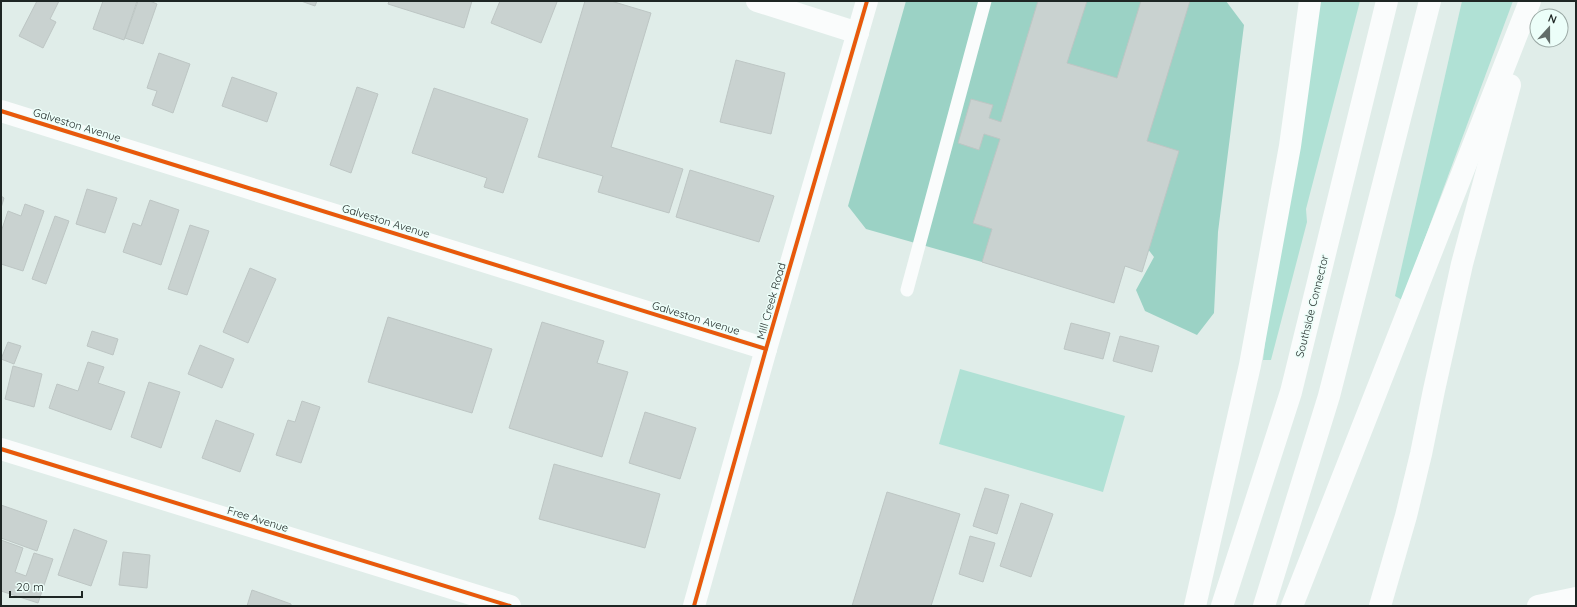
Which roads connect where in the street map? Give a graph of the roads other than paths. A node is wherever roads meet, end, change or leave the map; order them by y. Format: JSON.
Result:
{"nodes":[{"id":1,"x":756,"y":1,"type":"edge"},
{"id":2,"x":867,"y":1,"type":"edge"},
{"id":3,"x":985,"y":1,"type":"edge"},
{"id":4,"x":1310,"y":1,"type":"edge"},
{"id":5,"x":1388,"y":1,"type":"edge"},
{"id":6,"x":1430,"y":1,"type":"edge"},
{"id":7,"x":1531,"y":1,"type":"edge"},
{"id":8,"x":858,"y":33,"type":"junction"},
{"id":9,"x":1,"y":111,"type":"edge"},
{"id":10,"x":907,"y":290,"type":"dead end"},
{"id":11,"x":766,"y":349,"type":"junction"},
{"id":12,"x":1,"y":449,"type":"edge"},
{"id":13,"x":1576,"y":598,"type":"edge"},
{"id":14,"x":510,"y":606,"type":"edge"},
{"id":15,"x":694,"y":606,"type":"edge"},
{"id":16,"x":1195,"y":606,"type":"edge"},
{"id":17,"x":1222,"y":606,"type":"edge"},
{"id":18,"x":1264,"y":606,"type":"edge"},
{"id":19,"x":1292,"y":606,"type":"edge"},
{"id":20,"x":1380,"y":606,"type":"edge"},
{"id":21,"x":1538,"y":606,"type":"edge"}],
"edges":[{"from":1,"to":8,"type":"main road"},
{"from":2,"to":8,"type":"main road","name":"Mill Creek Road"},
{"from":3,"to":10,"type":"lane"},
{"from":4,"to":16,"type":"main road"},
{"from":5,"to":17,"type":"main road","name":"Southside Connector"},
{"from":6,"to":18,"type":"main road"},
{"from":7,"to":19,"type":"main road"},
{"from":7,"to":20,"type":"main road"},
{"from":8,"to":11,"type":"main road","name":"Mill Creek Road"},
{"from":9,"to":11,"type":"main road","name":"Galveston Avenue"},
{"from":11,"to":15,"type":"main road","name":"Mill Creek Road"},
{"from":12,"to":14,"type":"main road","name":"Free Avenue"},
{"from":13,"to":21,"type":"main road"}]}
